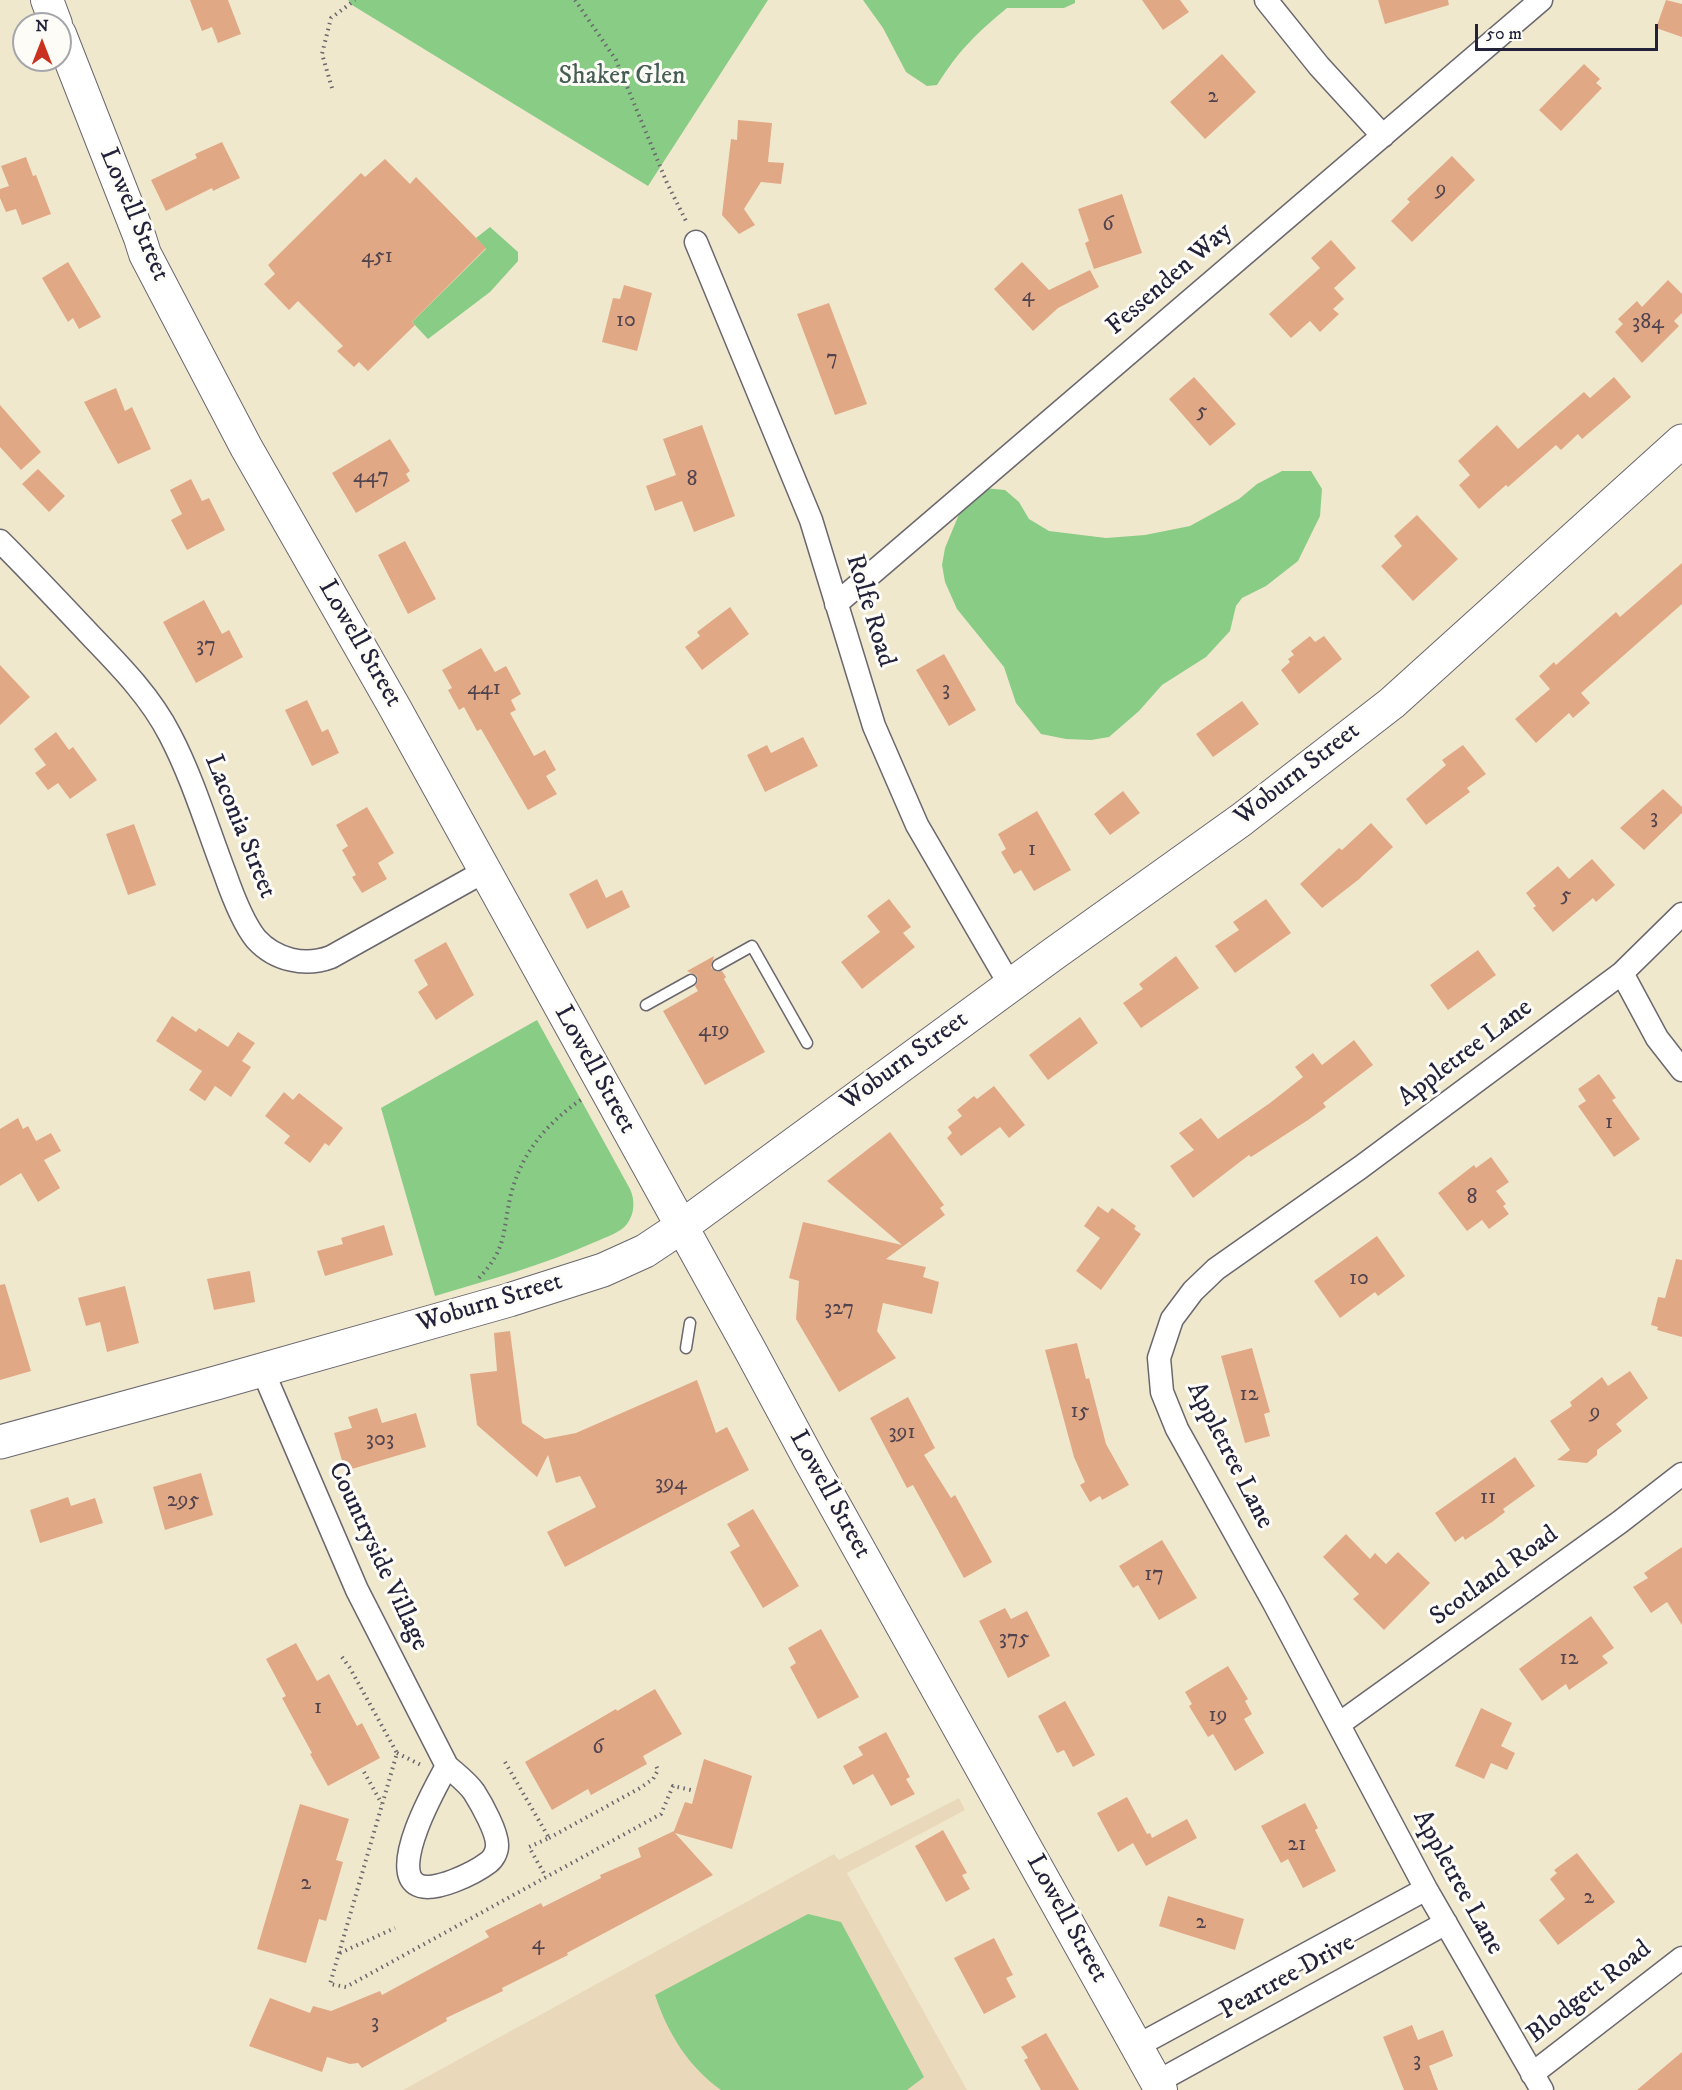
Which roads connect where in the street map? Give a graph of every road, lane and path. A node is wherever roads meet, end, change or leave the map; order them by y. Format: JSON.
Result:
{"nodes":[{"id":1,"x":355,"y":0,"type":"edge"},
{"id":2,"x":575,"y":0,"type":"edge"},
{"id":3,"x":1266,"y":0,"type":"edge"},
{"id":4,"x":1541,"y":0,"type":"edge"},
{"id":5,"x":72,"y":64,"type":"edge"},
{"id":6,"x":332,"y":88,"type":"dead end"},
{"id":7,"x":1383,"y":136,"type":"junction"},
{"id":8,"x":696,"y":242,"type":"joint"},
{"id":9,"x":1682,"y":441,"type":"edge"},
{"id":10,"x":0,"y":541,"type":"edge"},
{"id":11,"x":837,"y":604,"type":"junction"},
{"id":12,"x":486,"y":871,"type":"junction"},
{"id":13,"x":1682,"y":914,"type":"edge"},
{"id":14,"x":718,"y":965,"type":"dead end"},
{"id":15,"x":1622,"y":973,"type":"junction"},
{"id":16,"x":692,"y":980,"type":"dead end"},
{"id":17,"x":1010,"y":986,"type":"junction"},
{"id":18,"x":646,"y":1005,"type":"dead end"},
{"id":19,"x":807,"y":1043,"type":"dead end"},
{"id":20,"x":1682,"y":1070,"type":"edge"},
{"id":21,"x":603,"y":1086,"type":"junction"},
{"id":22,"x":681,"y":1227,"type":"junction"},
{"id":23,"x":479,"y":1308,"type":"junction"},
{"id":24,"x":690,"y":1323,"type":"dead end"},
{"id":25,"x":686,"y":1347,"type":"dead end"},
{"id":26,"x":262,"y":1369,"type":"junction"},
{"id":27,"x":0,"y":1442,"type":"edge"},
{"id":28,"x":1682,"y":1474,"type":"edge"},
{"id":29,"x":1339,"y":1724,"type":"junction"},
{"id":30,"x":505,"y":1762,"type":"dead end"},
{"id":31,"x":655,"y":1763,"type":"dead end"},
{"id":32,"x":447,"y":1766,"type":"junction"},
{"id":33,"x":364,"y":1772,"type":"dead end"},
{"id":34,"x":382,"y":1804,"type":"dead end"},
{"id":35,"x":549,"y":1838,"type":"junction"},
{"id":36,"x":546,"y":1877,"type":"dead end"},
{"id":37,"x":1426,"y":1889,"type":"junction"},
{"id":38,"x":1446,"y":1923,"type":"junction"},
{"id":39,"x":395,"y":1928,"type":"dead end"},
{"id":40,"x":339,"y":1953,"type":"dead end"},
{"id":41,"x":1682,"y":1958,"type":"edge"},
{"id":42,"x":1137,"y":2046,"type":"junction"},
{"id":43,"x":1537,"y":2082,"type":"edge"},
{"id":44,"x":1159,"y":2086,"type":"edge"}],
"edges":[{"from":1,"to":6,"type":"path"},
{"from":2,"to":8,"type":"path"},
{"from":3,"to":7,"type":"street"},
{"from":4,"to":7,"type":"street","name":"Fessenden Way"},
{"from":5,"to":12,"type":"main road","name":"Lowell Street"},
{"from":7,"to":11,"type":"street","name":"Fessenden Way"},
{"from":8,"to":11,"type":"street","name":"Rolfe Road"},
{"from":9,"to":17,"type":"main road","name":"Woburn Street"},
{"from":10,"to":12,"type":"street","name":"Laconia Street"},
{"from":11,"to":17,"type":"street","name":"Rolfe Road"},
{"from":12,"to":21,"type":"main road","name":"Lowell Street"},
{"from":13,"to":15,"type":"street","name":"Appletree Lane"},
{"from":14,"to":19,"type":"lane"},
{"from":15,"to":20,"type":"street"},
{"from":15,"to":29,"type":"street","name":"Appletree Lane"},
{"from":16,"to":18,"type":"lane"},
{"from":17,"to":22,"type":"main road","name":"Woburn Street"},
{"from":21,"to":22,"type":"main road","name":"Lowell Street"},
{"from":21,"to":23,"type":"path"},
{"from":22,"to":23,"type":"main road","name":"Woburn Street"},
{"from":22,"to":42,"type":"main road","name":"Lowell Street"},
{"from":23,"to":26,"type":"main road","name":"Woburn Street"},
{"from":24,"to":25,"type":"lane"},
{"from":26,"to":27,"type":"main road","name":"Woburn Street"},
{"from":26,"to":32,"type":"street","name":"Countryside Village"},
{"from":28,"to":29,"type":"street","name":"Scotland Road"},
{"from":29,"to":37,"type":"street","name":"Appletree Lane"},
{"from":30,"to":35,"type":"path"},
{"from":31,"to":35,"type":"path"},
{"from":32,"to":32,"type":"street","name":"Countryside Village"},
{"from":33,"to":34,"type":"path"},
{"from":35,"to":36,"type":"path"},
{"from":37,"to":38,"type":"street","name":"Appletree Lane"},
{"from":37,"to":42,"type":"street","name":"Peartree Drive"},
{"from":38,"to":43,"type":"street","name":"Appletree Lane"},
{"from":38,"to":44,"type":"street","name":"Peartree Drive"},
{"from":39,"to":40,"type":"path"},
{"from":41,"to":43,"type":"street","name":"Blodgett Road"},
{"from":42,"to":44,"type":"main road","name":"Lowell Street"}]}
